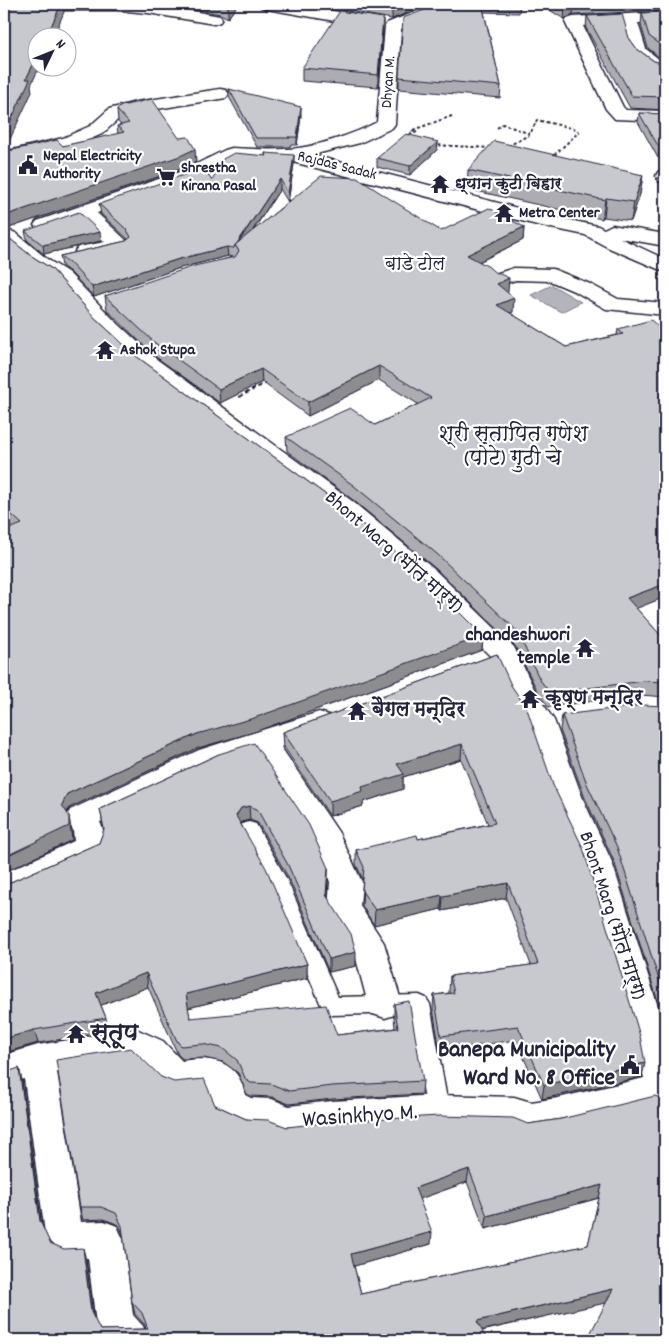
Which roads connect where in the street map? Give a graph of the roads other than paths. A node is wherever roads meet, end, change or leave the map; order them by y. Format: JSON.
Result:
{"nodes":[{"id":1,"x":42,"y":4,"type":"edge"},
{"id":2,"x":268,"y":4,"type":"edge"},
{"id":3,"x":596,"y":4,"type":"edge"},
{"id":4,"x":153,"y":6,"type":"edge"},
{"id":5,"x":435,"y":6,"type":"edge"},
{"id":6,"x":665,"y":17,"type":"edge"},
{"id":7,"x":627,"y":19,"type":"junction"},
{"id":8,"x":214,"y":20,"type":"dead end"},
{"id":9,"x":609,"y":20,"type":"junction"},
{"id":10,"x":392,"y":26,"type":"junction"},
{"id":11,"x":665,"y":71,"type":"edge"},
{"id":12,"x":220,"y":94,"type":"dead end"},
{"id":13,"x":665,"y":116,"type":"edge"},
{"id":14,"x":289,"y":154,"type":"junction"},
{"id":15,"x":4,"y":158,"type":"edge"},
{"id":16,"x":85,"y":212,"type":"junction"},
{"id":17,"x":591,"y":230,"type":"junction"},
{"id":18,"x":7,"y":236,"type":"edge"},
{"id":19,"x":665,"y":240,"type":"edge"},
{"id":20,"x":58,"y":258,"type":"junction"},
{"id":21,"x":665,"y":266,"type":"edge"},
{"id":22,"x":499,"y":279,"type":"edge"},
{"id":23,"x":665,"y":309,"type":"edge"},
{"id":24,"x":504,"y":654,"type":"junction"},
{"id":25,"x":476,"y":664,"type":"edge"},
{"id":26,"x":347,"y":711,"type":"edge"},
{"id":27,"x":263,"y":742,"type":"junction"},
{"id":28,"x":249,"y":829,"type":"dead end"},
{"id":29,"x":4,"y":887,"type":"edge"},
{"id":30,"x":385,"y":1004,"type":"junction"},
{"id":31,"x":38,"y":1060,"type":"junction"},
{"id":32,"x":4,"y":1070,"type":"edge"},
{"id":33,"x":664,"y":1093,"type":"edge"},
{"id":34,"x":438,"y":1111,"type":"junction"},
{"id":35,"x":129,"y":1340,"type":"edge"}],
"edges":[{"from":1,"to":4,"type":"street"},
{"from":2,"to":10,"type":"street"},
{"from":3,"to":9,"type":"street"},
{"from":4,"to":8,"type":"street"},
{"from":5,"to":10,"type":"street","name":"Dhyan M."},
{"from":6,"to":7,"type":"street"},
{"from":7,"to":9,"type":"street"},
{"from":7,"to":11,"type":"street"},
{"from":9,"to":13,"type":"street"},
{"from":10,"to":14,"type":"street","name":"Dhyan M."},
{"from":12,"to":15,"type":"street"},
{"from":14,"to":16,"type":"street","name":"Rajdas Sadak"},
{"from":14,"to":17,"type":"street","name":"Rajdas Sadak"},
{"from":16,"to":18,"type":"street","name":"Rajdas Sadak"},
{"from":16,"to":20,"type":"street"},
{"from":17,"to":19,"type":"street"},
{"from":17,"to":21,"type":"street","name":"Rajdas Sadak"},
{"from":18,"to":20,"type":"street","name":"Bhont Marg (भाेंत मार्ग)"},
{"from":20,"to":24,"type":"street","name":"Bhont Marg (भाेंत मार्ग)"},
{"from":22,"to":23,"type":"street"},
{"from":24,"to":25,"type":"street"},
{"from":24,"to":33,"type":"street","name":"Bhont Marg (भाेंत मार्ग)"},
{"from":26,"to":27,"type":"street"},
{"from":27,"to":29,"type":"street"},
{"from":27,"to":30,"type":"street"},
{"from":28,"to":30,"type":"lane"},
{"from":30,"to":34,"type":"lane"},
{"from":31,"to":32,"type":"street","name":"Wasinkhyo M."},
{"from":31,"to":34,"type":"street","name":"Wasinkhyo M."},
{"from":31,"to":35,"type":"street"},
{"from":33,"to":34,"type":"street","name":"Wasinkhyo M."}]}
